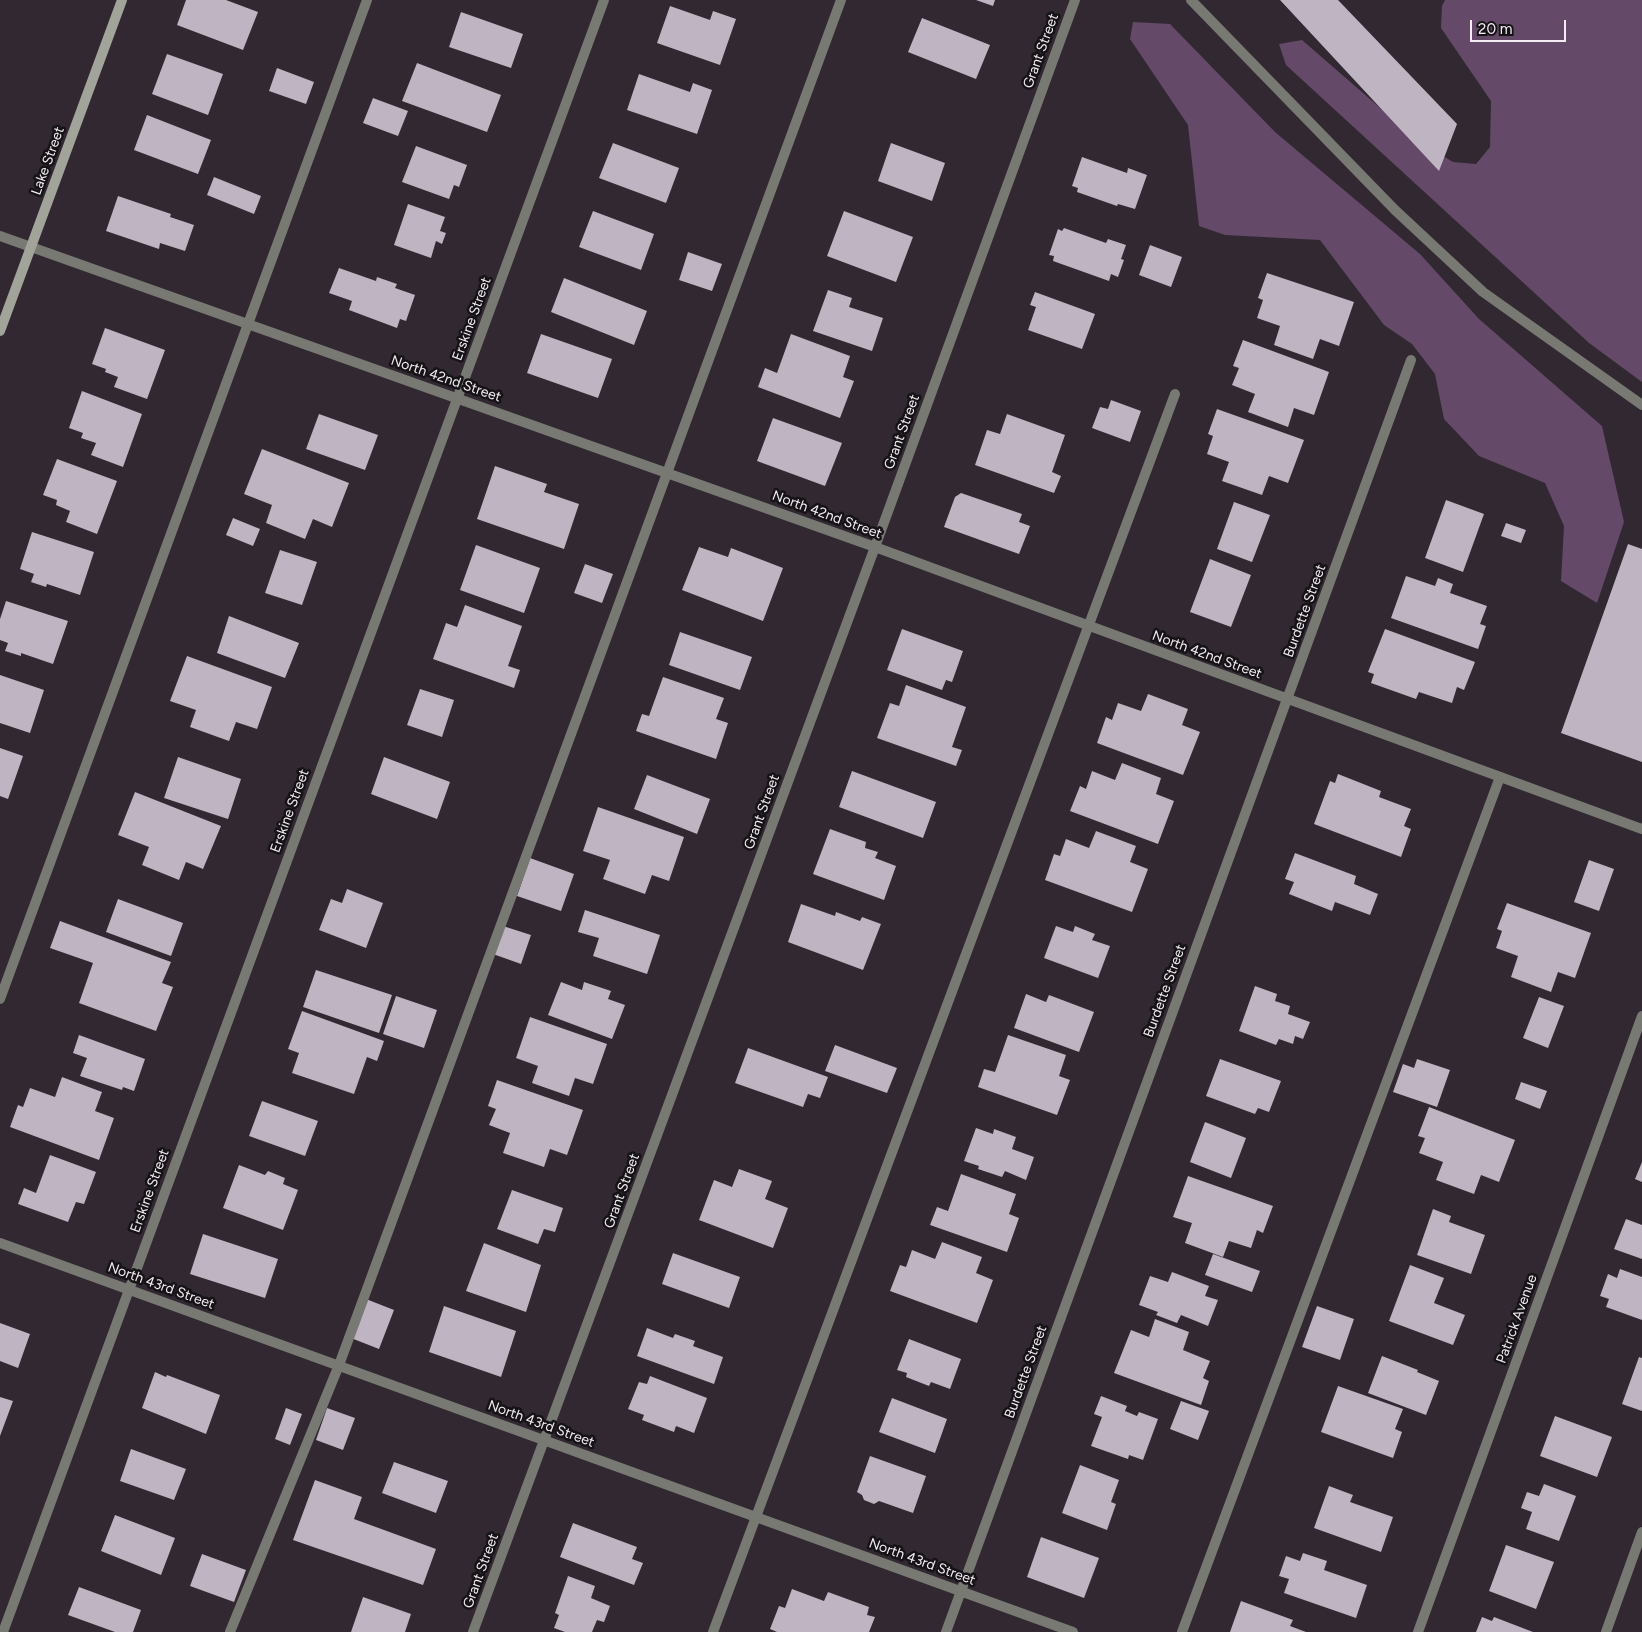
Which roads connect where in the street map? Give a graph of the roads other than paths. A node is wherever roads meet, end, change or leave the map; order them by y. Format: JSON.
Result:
{"nodes":[{"id":1,"x":122,"y":0,"type":"edge"},
{"id":2,"x":367,"y":0,"type":"edge"},
{"id":3,"x":604,"y":0,"type":"edge"},
{"id":4,"x":841,"y":0,"type":"edge"},
{"id":5,"x":1075,"y":0,"type":"edge"},
{"id":6,"x":1191,"y":0,"type":"edge"},
{"id":7,"x":0,"y":236,"type":"edge"},
{"id":8,"x":31,"y":248,"type":"junction"},
{"id":9,"x":249,"y":324,"type":"junction"},
{"id":10,"x":0,"y":331,"type":"edge"},
{"id":11,"x":1411,"y":360,"type":"dead end"},
{"id":12,"x":1175,"y":394,"type":"dead end"},
{"id":13,"x":458,"y":398,"type":"junction"},
{"id":14,"x":1642,"y":405,"type":"edge"},
{"id":15,"x":667,"y":472,"type":"junction"},
{"id":16,"x":875,"y":546,"type":"junction"},
{"id":17,"x":1089,"y":626,"type":"junction"},
{"id":18,"x":1287,"y":699,"type":"junction"},
{"id":19,"x":1500,"y":777,"type":"junction"},
{"id":20,"x":1642,"y":829,"type":"edge"},
{"id":21,"x":0,"y":999,"type":"edge"},
{"id":22,"x":1642,"y":1016,"type":"edge"},
{"id":23,"x":0,"y":1243,"type":"edge"},
{"id":24,"x":129,"y":1289,"type":"junction"},
{"id":25,"x":339,"y":1365,"type":"junction"},
{"id":26,"x":544,"y":1440,"type":"junction"},
{"id":27,"x":756,"y":1516,"type":"junction"},
{"id":28,"x":1642,"y":1532,"type":"edge"},
{"id":29,"x":961,"y":1591,"type":"junction"},
{"id":30,"x":3,"y":1632,"type":"edge"},
{"id":31,"x":230,"y":1632,"type":"edge"},
{"id":32,"x":474,"y":1632,"type":"edge"},
{"id":33,"x":713,"y":1632,"type":"edge"},
{"id":34,"x":946,"y":1632,"type":"edge"},
{"id":35,"x":1073,"y":1632,"type":"edge"},
{"id":36,"x":1182,"y":1632,"type":"edge"},
{"id":37,"x":1418,"y":1632,"type":"edge"},
{"id":38,"x":1606,"y":1632,"type":"edge"}],
"edges":[{"from":1,"to":8,"type":"main road","name":"Lake Street"},
{"from":2,"to":9,"type":"street"},
{"from":3,"to":13,"type":"street","name":"Erskine Street"},
{"from":4,"to":15,"type":"street"},
{"from":5,"to":16,"type":"street","name":"Grant Street"},
{"from":6,"to":14,"type":"street"},
{"from":7,"to":8,"type":"street","name":"North 42nd Street"},
{"from":8,"to":9,"type":"street","name":"North 42nd Street"},
{"from":8,"to":10,"type":"main road","name":"Lake Street"},
{"from":9,"to":13,"type":"street","name":"North 42nd Street"},
{"from":9,"to":21,"type":"street"},
{"from":11,"to":18,"type":"street","name":"Burdette Street"},
{"from":12,"to":17,"type":"street"},
{"from":13,"to":15,"type":"street","name":"North 42nd Street"},
{"from":13,"to":24,"type":"street","name":"Erskine Street"},
{"from":15,"to":16,"type":"street","name":"North 42nd Street"},
{"from":15,"to":25,"type":"street"},
{"from":16,"to":17,"type":"street","name":"North 42nd Street"},
{"from":16,"to":26,"type":"street","name":"Grant Street"},
{"from":17,"to":18,"type":"street","name":"North 42nd Street"},
{"from":17,"to":27,"type":"street"},
{"from":18,"to":19,"type":"street","name":"North 42nd Street"},
{"from":18,"to":29,"type":"street","name":"Burdette Street"},
{"from":19,"to":20,"type":"street","name":"North 42nd Street"},
{"from":19,"to":36,"type":"street"},
{"from":22,"to":37,"type":"street","name":"Patrick Avenue"},
{"from":23,"to":24,"type":"street","name":"North 43rd Street"},
{"from":24,"to":25,"type":"street","name":"North 43rd Street"},
{"from":24,"to":30,"type":"street","name":"Erskine Street"},
{"from":25,"to":26,"type":"street","name":"North 43rd Street"},
{"from":25,"to":31,"type":"street"},
{"from":26,"to":27,"type":"street","name":"North 43rd Street"},
{"from":26,"to":32,"type":"street","name":"Grant Street"},
{"from":27,"to":29,"type":"street","name":"North 43rd Street"},
{"from":27,"to":33,"type":"street"},
{"from":28,"to":38,"type":"street"},
{"from":29,"to":34,"type":"street","name":"Burdette Street"},
{"from":29,"to":35,"type":"street","name":"North 43rd Street"}]}
